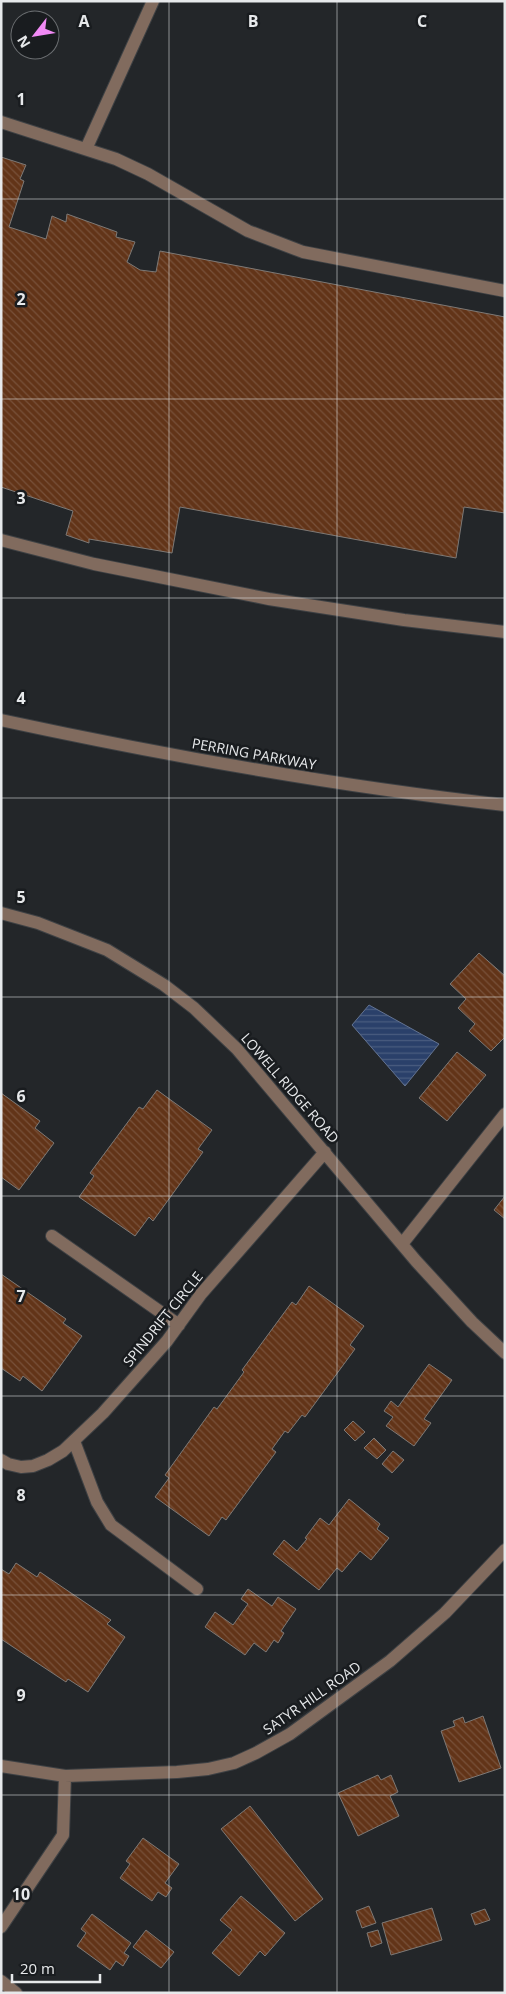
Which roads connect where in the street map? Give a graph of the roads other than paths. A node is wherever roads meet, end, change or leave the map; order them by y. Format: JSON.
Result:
{"nodes":[{"id":1,"x":153,"y":1,"type":"edge"},
{"id":2,"x":1,"y":122,"type":"edge"},
{"id":3,"x":86,"y":150,"type":"junction"},
{"id":4,"x":505,"y":291,"type":"edge"},
{"id":5,"x":1,"y":540,"type":"edge"},
{"id":6,"x":505,"y":632,"type":"edge"},
{"id":7,"x":1,"y":720,"type":"edge"},
{"id":8,"x":505,"y":805,"type":"edge"},
{"id":9,"x":1,"y":913,"type":"edge"},
{"id":10,"x":505,"y":1114,"type":"edge"},
{"id":11,"x":325,"y":1152,"type":"junction"},
{"id":12,"x":52,"y":1236,"type":"dead end"},
{"id":13,"x":402,"y":1244,"type":"junction"},
{"id":14,"x":179,"y":1325,"type":"junction"},
{"id":15,"x":505,"y":1353,"type":"edge"},
{"id":16,"x":74,"y":1441,"type":"junction"},
{"id":17,"x":1,"y":1460,"type":"edge"},
{"id":18,"x":505,"y":1550,"type":"edge"},
{"id":19,"x":198,"y":1589,"type":"dead end"},
{"id":20,"x":1,"y":1766,"type":"edge"},
{"id":21,"x":65,"y":1776,"type":"junction"},
{"id":22,"x":1,"y":1927,"type":"edge"},
{"id":23,"x":1,"y":1982,"type":"edge"},
{"id":24,"x":16,"y":1993,"type":"edge"}],
"edges":[{"from":1,"to":3,"type":"street"},
{"from":2,"to":3,"type":"street"},
{"from":3,"to":4,"type":"street"},
{"from":5,"to":6,"type":"street"},
{"from":7,"to":8,"type":"street","name":"PERRING PARKWAY"},
{"from":9,"to":11,"type":"street","name":"LOWELL RIDGE ROAD"},
{"from":10,"to":13,"type":"street"},
{"from":11,"to":13,"type":"street","name":"LOWELL RIDGE ROAD"},
{"from":11,"to":14,"type":"street","name":"SPINDRIFT CIRCLE"},
{"from":12,"to":14,"type":"street"},
{"from":13,"to":15,"type":"street","name":"LOWELL RIDGE ROAD"},
{"from":14,"to":16,"type":"street","name":"SPINDRIFT CIRCLE"},
{"from":16,"to":17,"type":"street","name":"SPINDRIFT CIRCLE"},
{"from":16,"to":19,"type":"street"},
{"from":18,"to":21,"type":"street","name":"SATYR HILL ROAD"},
{"from":20,"to":21,"type":"street","name":"SATYR HILL ROAD"},
{"from":21,"to":22,"type":"street"},
{"from":23,"to":24,"type":"street"}]}
